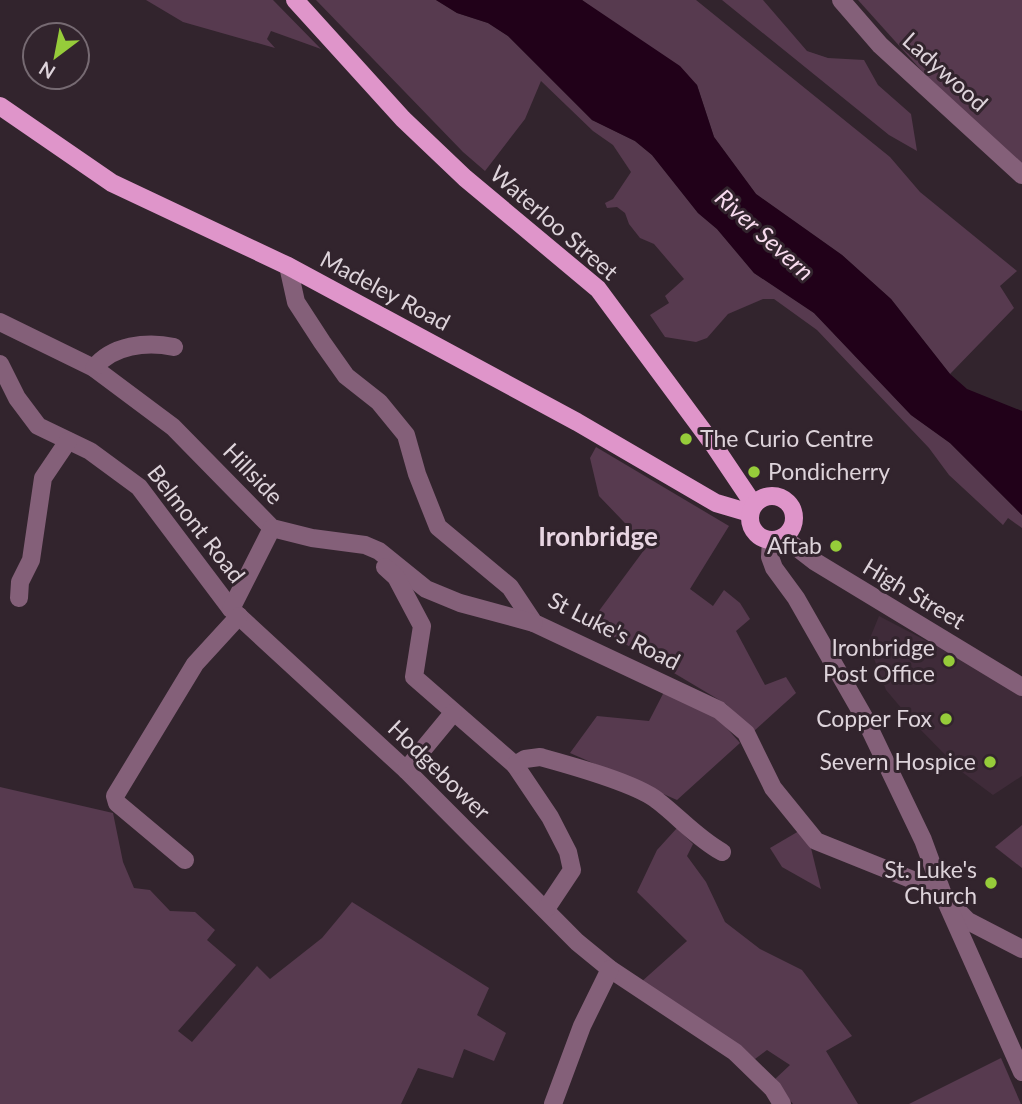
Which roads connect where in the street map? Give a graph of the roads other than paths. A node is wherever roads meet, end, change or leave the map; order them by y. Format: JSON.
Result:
{"nodes":[{"id":1,"x":295,"y":0,"type":"edge"},
{"id":2,"x":841,"y":0,"type":"edge"},
{"id":3,"x":0,"y":106,"type":"edge"},
{"id":4,"x":1022,"y":175,"type":"edge"},
{"id":5,"x":288,"y":267,"type":"junction"},
{"id":6,"x":0,"y":322,"type":"edge"},
{"id":7,"x":174,"y":346,"type":"dead end"},
{"id":8,"x":0,"y":364,"type":"edge"},
{"id":9,"x":94,"y":368,"type":"junction"},
{"id":10,"x":68,"y":441,"type":"junction"},
{"id":11,"x":752,"y":509,"type":"junction"},
{"id":12,"x":272,"y":528,"type":"junction"},
{"id":13,"x":777,"y":539,"type":"junction"},
{"id":14,"x":365,"y":545,"type":"junction"},
{"id":15,"x":19,"y":598,"type":"dead end"},
{"id":16,"x":235,"y":612,"type":"junction"},
{"id":17,"x":534,"y":623,"type":"junction"},
{"id":18,"x":1022,"y":687,"type":"edge"},
{"id":19,"x":453,"y":713,"type":"junction"},
{"id":20,"x":514,"y":765,"type":"junction"},
{"id":21,"x":406,"y":770,"type":"junction"},
{"id":22,"x":722,"y":852,"type":"dead end"},
{"id":23,"x":185,"y":860,"type":"dead end"},
{"id":24,"x":944,"y":897,"type":"junction"},
{"id":25,"x":546,"y":909,"type":"junction"},
{"id":26,"x":1022,"y":949,"type":"edge"},
{"id":27,"x":610,"y":969,"type":"junction"},
{"id":28,"x":1022,"y":1072,"type":"edge"},
{"id":29,"x":553,"y":1104,"type":"edge"},
{"id":30,"x":782,"y":1104,"type":"edge"}],
"edges":[{"from":1,"to":11,"type":"main road","name":"Waterloo Street"},
{"from":2,"to":4,"type":"street","name":"Ladywood"},
{"from":3,"to":5,"type":"main road","name":"Madeley Road"},
{"from":5,"to":11,"type":"main road","name":"Madeley Road"},
{"from":5,"to":17,"type":"street","name":"St Luke's Road"},
{"from":6,"to":9,"type":"street","name":"Hillside"},
{"from":7,"to":9,"type":"street"},
{"from":8,"to":10,"type":"street","name":"Belmont Road"},
{"from":9,"to":12,"type":"street","name":"Hillside"},
{"from":10,"to":15,"type":"street"},
{"from":10,"to":16,"type":"street","name":"Belmont Road"},
{"from":11,"to":13,"type":"main road"},
{"from":11,"to":13,"type":"main road"},
{"from":12,"to":14,"type":"street","name":"Hillside"},
{"from":12,"to":16,"type":"street"},
{"from":13,"to":18,"type":"street","name":"High Street"},
{"from":13,"to":24,"type":"street"},
{"from":14,"to":17,"type":"street","name":"Hillside"},
{"from":14,"to":19,"type":"street"},
{"from":16,"to":21,"type":"street","name":"Hodgebower"},
{"from":16,"to":23,"type":"street"},
{"from":17,"to":24,"type":"street","name":"St Luke's Road"},
{"from":19,"to":20,"type":"street"},
{"from":19,"to":21,"type":"street"},
{"from":20,"to":22,"type":"street"},
{"from":20,"to":25,"type":"street"},
{"from":21,"to":25,"type":"street","name":"Hodgebower"},
{"from":24,"to":26,"type":"street"},
{"from":24,"to":28,"type":"street"},
{"from":25,"to":27,"type":"street","name":"Hodgebower"},
{"from":27,"to":29,"type":"street"},
{"from":27,"to":30,"type":"street","name":"Hodgebower"}]}
